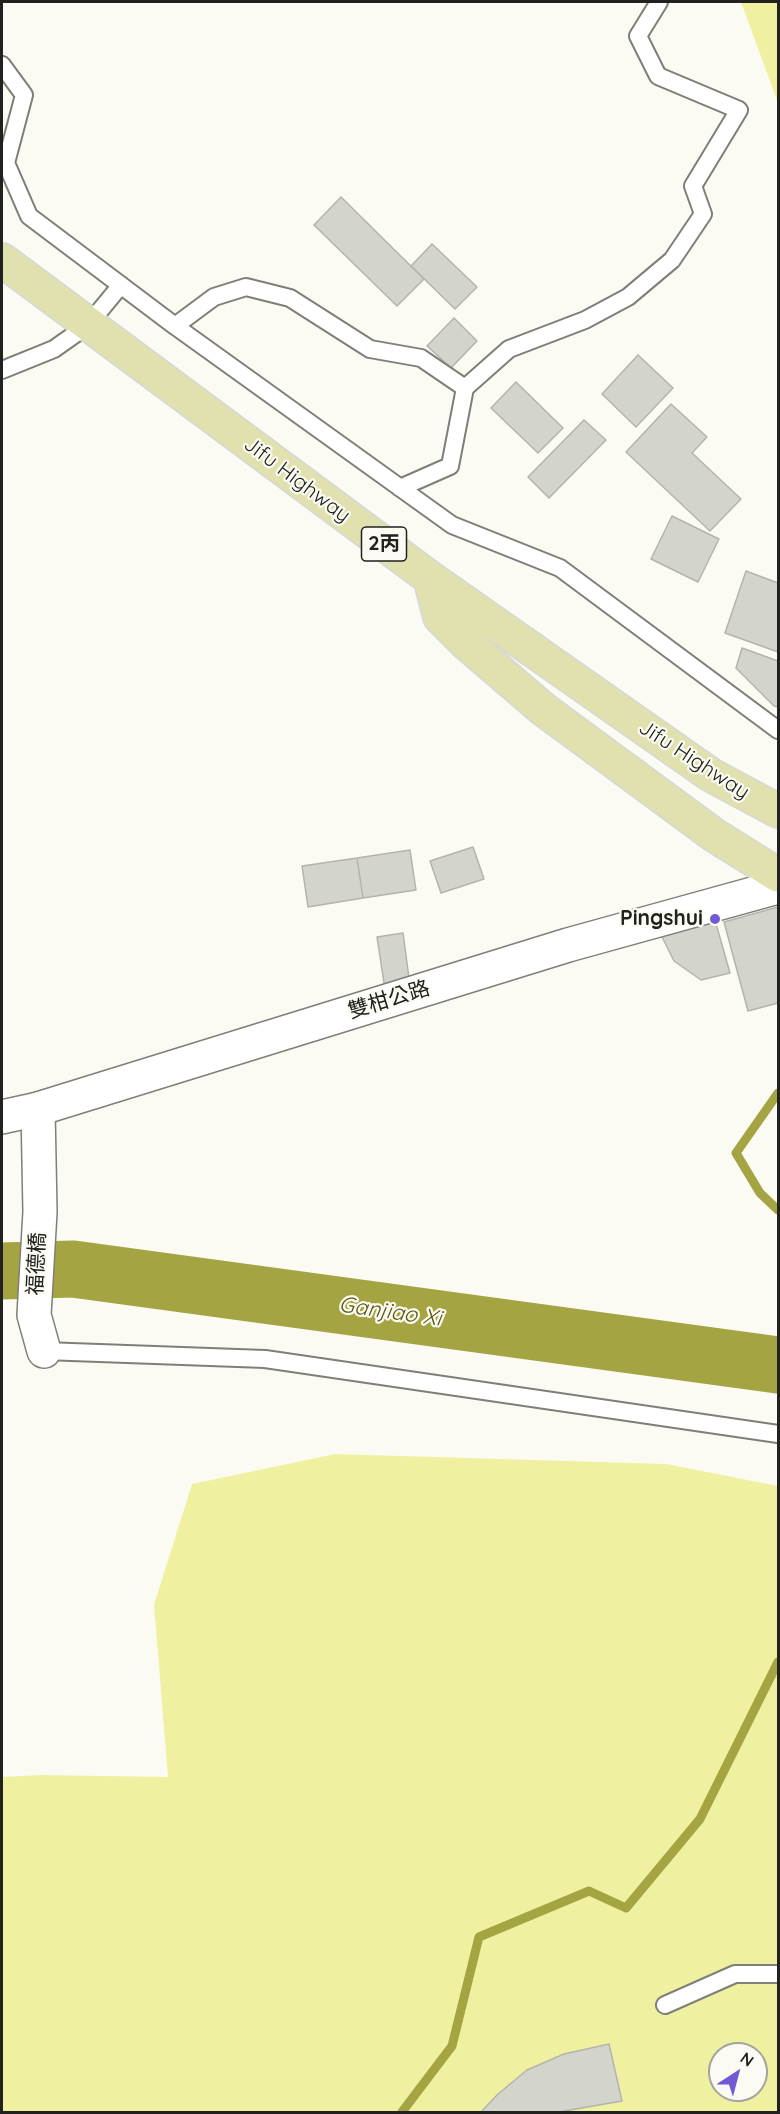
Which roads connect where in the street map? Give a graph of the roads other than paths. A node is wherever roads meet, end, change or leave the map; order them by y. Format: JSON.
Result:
{"nodes":[{"id":1,"x":658,"y":2,"type":"edge"},
{"id":2,"x":2,"y":65,"type":"edge"},
{"id":3,"x":2,"y":260,"type":"edge"},
{"id":4,"x":121,"y":285,"type":"junction"},
{"id":5,"x":88,"y":325,"type":"junction"},
{"id":6,"x":176,"y":326,"type":"junction"},
{"id":7,"x":2,"y":370,"type":"edge"},
{"id":8,"x":465,"y":388,"type":"junction"},
{"id":9,"x":400,"y":488,"type":"junction"},
{"id":10,"x":430,"y":578,"type":"junction"},
{"id":11,"x":778,"y":730,"type":"edge"},
{"id":12,"x":778,"y":811,"type":"edge"},
{"id":13,"x":778,"y":875,"type":"edge"},
{"id":14,"x":778,"y":887,"type":"edge"},
{"id":15,"x":38,"y":1109,"type":"junction"},
{"id":16,"x":2,"y":1117,"type":"edge"},
{"id":17,"x":44,"y":1351,"type":"joint"},
{"id":18,"x":778,"y":1434,"type":"edge"},
{"id":19,"x":778,"y":1974,"type":"edge"},
{"id":20,"x":664,"y":2005,"type":"dead end"}],
"edges":[{"from":1,"to":8,"type":"lane"},
{"from":2,"to":4,"type":"lane"},
{"from":3,"to":5,"type":"main road","name":"Jifu Highway","number":"2丙"},
{"from":4,"to":5,"type":"lane"},
{"from":4,"to":6,"type":"lane"},
{"from":5,"to":7,"type":"lane"},
{"from":5,"to":10,"type":"main road","name":"Jifu Highway","number":"2丙"},
{"from":6,"to":8,"type":"lane"},
{"from":6,"to":9,"type":"lane"},
{"from":8,"to":9,"type":"lane"},
{"from":9,"to":11,"type":"lane"},
{"from":10,"to":12,"type":"main road","name":"Jifu Highway","number":"2丙"},
{"from":10,"to":13,"type":"main road"},
{"from":14,"to":15,"type":"street","name":"雙柑公路"},
{"from":15,"to":16,"type":"street","name":"雙柑公路"},
{"from":15,"to":17,"type":"street","name":"福德橋"},
{"from":17,"to":18,"type":"lane"},
{"from":19,"to":20,"type":"lane"}]}
